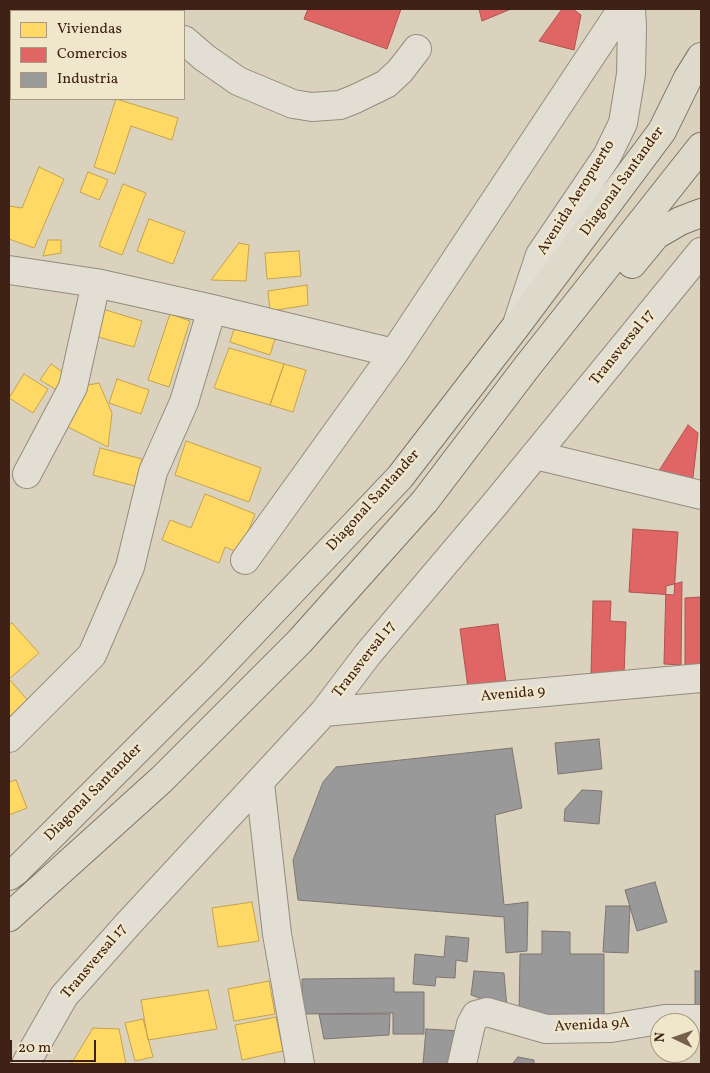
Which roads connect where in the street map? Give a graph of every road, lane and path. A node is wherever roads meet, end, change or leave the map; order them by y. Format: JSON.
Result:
{"nodes":[{"id":1,"x":622,"y":9,"type":"edge"},
{"id":2,"x":631,"y":9,"type":"edge"},
{"id":3,"x":185,"y":41,"type":"edge"},
{"id":4,"x":416,"y":49,"type":"dead end"},
{"id":5,"x":701,"y":57,"type":"edge"},
{"id":6,"x":701,"y":82,"type":"edge"},
{"id":7,"x":662,"y":131,"type":"junction"},
{"id":8,"x":701,"y":147,"type":"edge"},
{"id":9,"x":701,"y":213,"type":"edge"},
{"id":10,"x":701,"y":252,"type":"edge"},
{"id":11,"x":9,"y":270,"type":"edge"},
{"id":12,"x":96,"y":283,"type":"junction"},
{"id":13,"x":212,"y":309,"type":"junction"},
{"id":14,"x":517,"y":325,"type":"junction"},
{"id":15,"x":394,"y":353,"type":"junction"},
{"id":16,"x":526,"y":368,"type":"junction"},
{"id":17,"x":535,"y":455,"type":"junction"},
{"id":18,"x":27,"y":474,"type":"dead end"},
{"id":19,"x":701,"y":495,"type":"edge"},
{"id":20,"x":245,"y":560,"type":"dead end"},
{"id":21,"x":701,"y":678,"type":"edge"},
{"id":22,"x":324,"y":712,"type":"junction"},
{"id":23,"x":9,"y":738,"type":"edge"},
{"id":24,"x":260,"y":783,"type":"junction"},
{"id":25,"x":9,"y":876,"type":"edge"},
{"id":26,"x":9,"y":917,"type":"edge"},
{"id":27,"x":701,"y":1019,"type":"edge"},
{"id":28,"x":26,"y":1064,"type":"edge"},
{"id":29,"x":300,"y":1064,"type":"edge"},
{"id":30,"x":462,"y":1064,"type":"edge"}],
"edges":[{"from":1,"to":15,"type":"street"},
{"from":2,"to":14,"type":"street","name":"Avenida Aeropuerto"},
{"from":3,"to":4,"type":"street"},
{"from":5,"to":7,"type":"main road","name":"Diagonal Santander"},
{"from":6,"to":7,"type":"main road"},
{"from":7,"to":14,"type":"main road","name":"Diagonal Santander"},
{"from":8,"to":16,"type":"main road"},
{"from":9,"to":16,"type":"main road"},
{"from":10,"to":17,"type":"street","name":"Transversal 17"},
{"from":11,"to":12,"type":"street"},
{"from":12,"to":13,"type":"street"},
{"from":12,"to":18,"type":"street"},
{"from":13,"to":15,"type":"street"},
{"from":13,"to":23,"type":"street"},
{"from":14,"to":25,"type":"main road","name":"Diagonal Santander"},
{"from":15,"to":20,"type":"street"},
{"from":16,"to":26,"type":"main road"},
{"from":17,"to":19,"type":"street"},
{"from":17,"to":22,"type":"street","name":"Transversal 17"},
{"from":21,"to":22,"type":"street","name":"Avenida 9"},
{"from":22,"to":24,"type":"street","name":"Transversal 17"},
{"from":24,"to":28,"type":"street","name":"Transversal 17"},
{"from":24,"to":29,"type":"street"},
{"from":27,"to":30,"type":"street","name":"Avenida 9A"}]}
